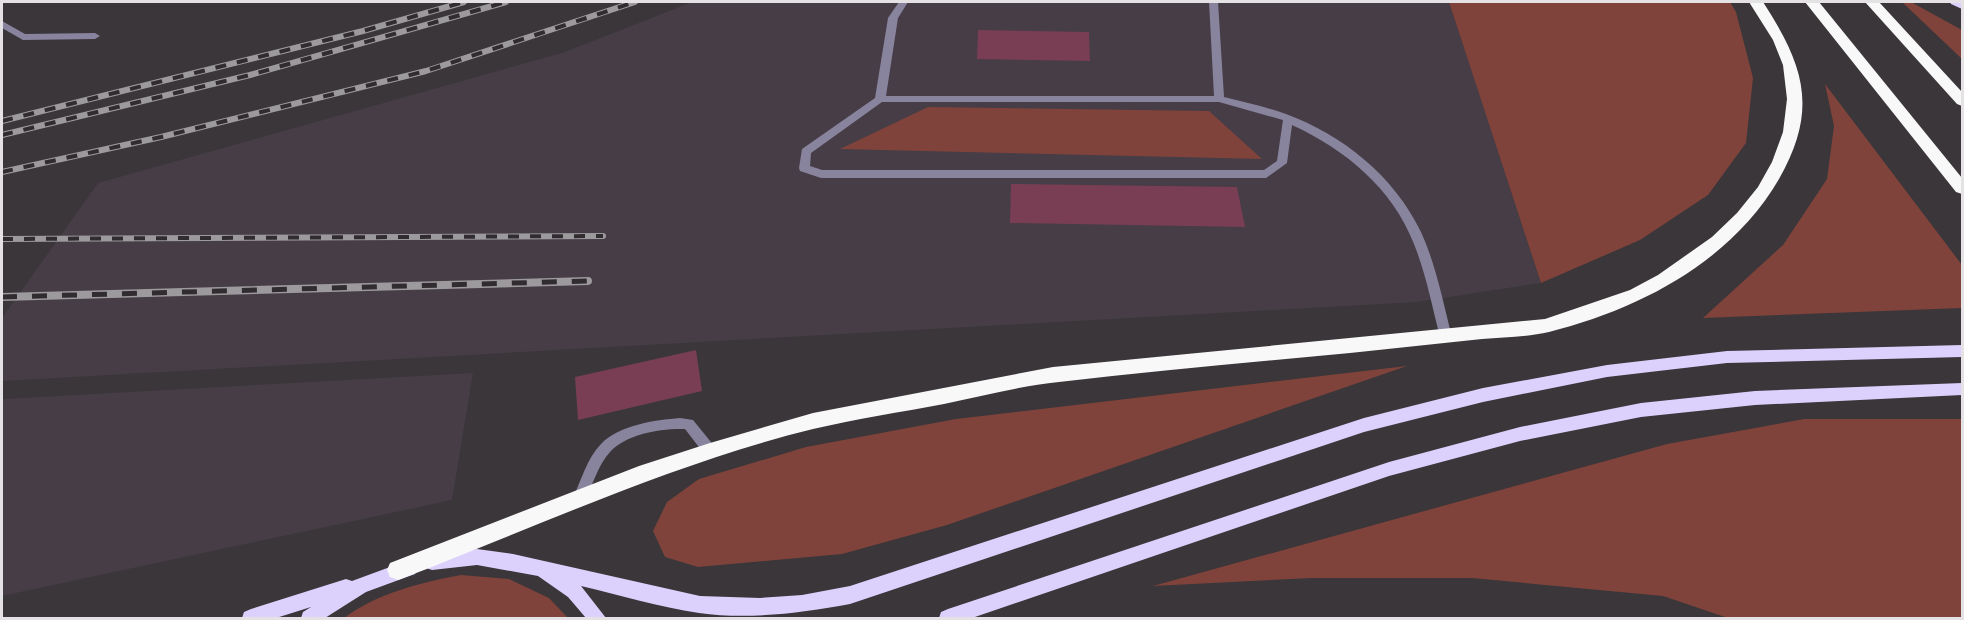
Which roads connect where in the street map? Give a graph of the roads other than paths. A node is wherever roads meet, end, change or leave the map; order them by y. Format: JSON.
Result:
{"nodes":[{"id":1,"x":903,"y":2,"type":"edge"},
{"id":2,"x":1214,"y":2,"type":"edge"},
{"id":3,"x":1756,"y":2,"type":"edge"},
{"id":4,"x":1812,"y":2,"type":"edge"},
{"id":5,"x":1872,"y":2,"type":"edge"},
{"id":6,"x":1955,"y":2,"type":"edge"},
{"id":7,"x":1962,"y":6,"type":"edge"},
{"id":8,"x":2,"y":24,"type":"edge"},
{"id":9,"x":95,"y":36,"type":"dead end"},
{"id":10,"x":880,"y":99,"type":"junction"},
{"id":11,"x":1219,"y":99,"type":"junction"},
{"id":12,"x":1962,"y":100,"type":"edge"},
{"id":13,"x":1288,"y":119,"type":"junction"},
{"id":14,"x":1962,"y":188,"type":"edge"},
{"id":15,"x":1446,"y":337,"type":"junction"},
{"id":16,"x":1962,"y":351,"type":"edge"},
{"id":17,"x":1962,"y":389,"type":"edge"},
{"id":18,"x":710,"y":451,"type":"junction"},
{"id":19,"x":580,"y":498,"type":"junction"},
{"id":20,"x":513,"y":562,"type":"junction"},
{"id":21,"x":398,"y":570,"type":"junction"},
{"id":22,"x":251,"y":618,"type":"edge"},
{"id":23,"x":310,"y":618,"type":"edge"},
{"id":24,"x":597,"y":618,"type":"edge"},
{"id":25,"x":948,"y":618,"type":"edge"}],
"edges":[{"from":1,"to":10,"type":"street"},
{"from":2,"to":11,"type":"street"},
{"from":3,"to":15,"type":"highway"},
{"from":4,"to":14,"type":"highway"},
{"from":5,"to":12,"type":"highway"},
{"from":6,"to":7,"type":"main road"},
{"from":8,"to":9,"type":"street"},
{"from":10,"to":11,"type":"street"},
{"from":10,"to":13,"type":"street"},
{"from":11,"to":13,"type":"street"},
{"from":13,"to":15,"type":"street"},
{"from":15,"to":18,"type":"highway"},
{"from":16,"to":20,"type":"main road"},
{"from":17,"to":25,"type":"main road"},
{"from":18,"to":19,"type":"highway"},
{"from":18,"to":19,"type":"street"},
{"from":19,"to":21,"type":"highway"},
{"from":20,"to":21,"type":"main road"},
{"from":20,"to":24,"type":"main road"},
{"from":21,"to":22,"type":"main road"},
{"from":21,"to":23,"type":"main road"}]}
